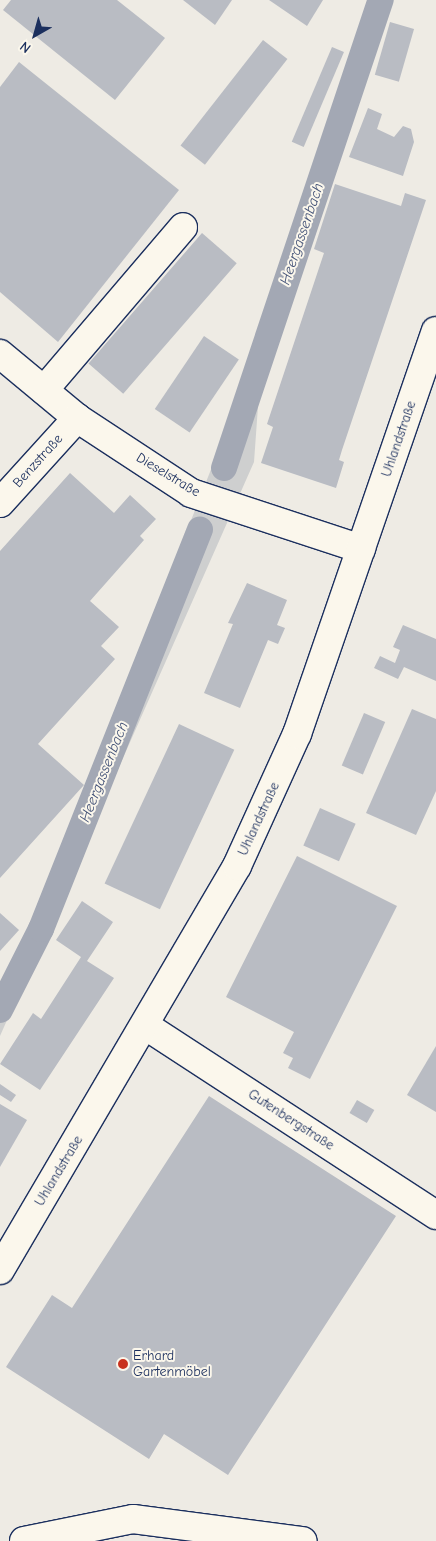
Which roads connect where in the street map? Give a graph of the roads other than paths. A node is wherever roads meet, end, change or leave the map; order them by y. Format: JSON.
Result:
{"nodes":[{"id":1,"x":183,"y":227,"type":"dead end"},
{"id":2,"x":436,"y":330,"type":"edge"},
{"id":3,"x":0,"y":354,"type":"edge"},
{"id":4,"x":44,"y":390,"type":"junction"},
{"id":5,"x":77,"y":418,"type":"junction"},
{"id":6,"x":0,"y":503,"type":"edge"},
{"id":7,"x":361,"y":549,"type":"junction"},
{"id":8,"x":146,"y":1026,"type":"junction"},
{"id":9,"x":436,"y":1215,"type":"edge"},
{"id":10,"x":0,"y":1270,"type":"edge"},
{"id":11,"x":24,"y":1541,"type":"edge"},
{"id":12,"x":303,"y":1541,"type":"edge"}],
"edges":[{"from":1,"to":4,"type":"street"},
{"from":2,"to":7,"type":"street","name":"Uhlandstraße"},
{"from":3,"to":4,"type":"street","name":"Dieselstraße"},
{"from":4,"to":5,"type":"street","name":"Dieselstraße"},
{"from":5,"to":6,"type":"street","name":"Benzstraße"},
{"from":5,"to":7,"type":"street","name":"Dieselstraße"},
{"from":7,"to":8,"type":"street","name":"Uhlandstraße"},
{"from":8,"to":9,"type":"street","name":"Gutenbergstraße"},
{"from":8,"to":10,"type":"street","name":"Uhlandstraße"},
{"from":11,"to":12,"type":"street"}]}
